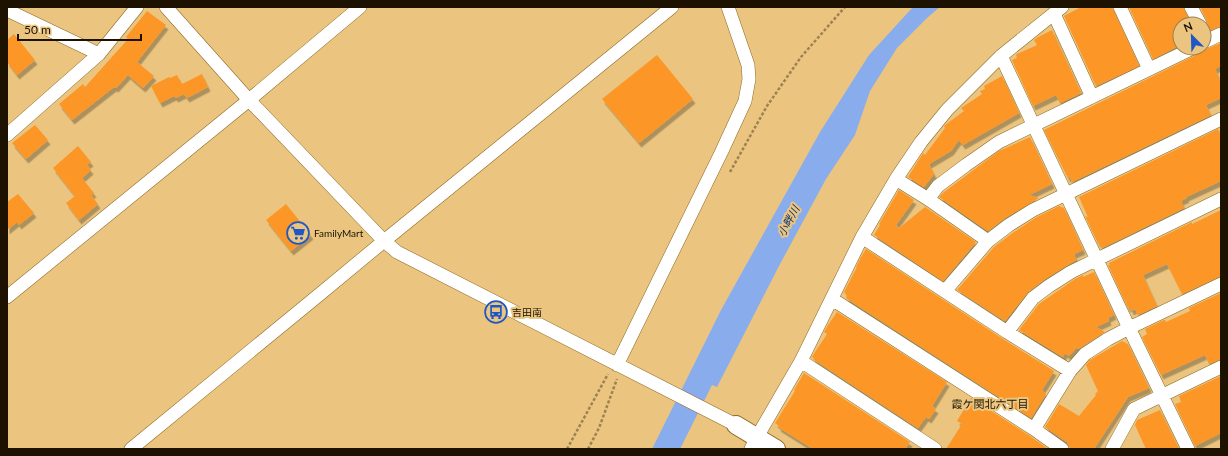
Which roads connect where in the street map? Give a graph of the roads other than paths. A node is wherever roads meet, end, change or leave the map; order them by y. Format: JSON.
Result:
{"nodes":[{"id":1,"x":138,"y":7,"type":"edge"},
{"id":2,"x":166,"y":7,"type":"edge"},
{"id":3,"x":360,"y":7,"type":"edge"},
{"id":4,"x":672,"y":7,"type":"edge"},
{"id":5,"x":728,"y":7,"type":"edge"},
{"id":6,"x":1120,"y":7,"type":"edge"},
{"id":7,"x":1191,"y":7,"type":"edge"},
{"id":8,"x":7,"y":10,"type":"edge"},
{"id":9,"x":1058,"y":10,"type":"edge"},
{"id":10,"x":1196,"y":16,"type":"edge"},
{"id":11,"x":99,"y":54,"type":"junction"},
{"id":12,"x":1001,"y":56,"type":"junction"},
{"id":13,"x":1176,"y":56,"type":"edge"},
{"id":14,"x":1149,"y":69,"type":"junction"},
{"id":15,"x":1092,"y":97,"type":"junction"},
{"id":16,"x":249,"y":100,"type":"junction"},
{"id":17,"x":1221,"y":119,"type":"edge"},
{"id":18,"x":1034,"y":126,"type":"junction"},
{"id":19,"x":7,"y":135,"type":"edge"},
{"id":20,"x":896,"y":179,"type":"junction"},
{"id":21,"x":1066,"y":194,"type":"junction"},
{"id":22,"x":928,"y":199,"type":"junction"},
{"id":23,"x":1221,"y":199,"type":"edge"},
{"id":24,"x":862,"y":237,"type":"junction"},
{"id":25,"x":384,"y":241,"type":"junction"},
{"id":26,"x":988,"y":241,"type":"junction"},
{"id":27,"x":1097,"y":259,"type":"junction"},
{"id":28,"x":1221,"y":284,"type":"edge"},
{"id":29,"x":945,"y":291,"type":"junction"},
{"id":30,"x":7,"y":297,"type":"edge"},
{"id":31,"x":832,"y":299,"type":"junction"},
{"id":32,"x":1129,"y":328,"type":"junction"},
{"id":33,"x":1007,"y":332,"type":"junction"},
{"id":34,"x":801,"y":361,"type":"junction"},
{"id":35,"x":620,"y":366,"type":"junction"},
{"id":36,"x":1221,"y":367,"type":"edge"},
{"id":37,"x":1070,"y":371,"type":"junction"},
{"id":38,"x":1162,"y":395,"type":"junction"},
{"id":39,"x":736,"y":425,"type":"joint"},
{"id":40,"x":1034,"y":429,"type":"junction"},
{"id":41,"x":754,"y":443,"type":"edge"},
{"id":42,"x":131,"y":449,"type":"edge"},
{"id":43,"x":776,"y":449,"type":"edge"},
{"id":44,"x":935,"y":449,"type":"edge"},
{"id":45,"x":1062,"y":449,"type":"edge"},
{"id":46,"x":1112,"y":449,"type":"edge"},
{"id":47,"x":1188,"y":449,"type":"edge"}],
"edges":[{"from":1,"to":11,"type":"street"},
{"from":2,"to":16,"type":"street"},
{"from":3,"to":16,"type":"street"},
{"from":4,"to":25,"type":"street"},
{"from":5,"to":35,"type":"street"},
{"from":6,"to":14,"type":"street"},
{"from":7,"to":10,"type":"street"},
{"from":8,"to":11,"type":"street"},
{"from":9,"to":12,"type":"street"},
{"from":9,"to":15,"type":"street"},
{"from":11,"to":19,"type":"street"},
{"from":12,"to":18,"type":"street"},
{"from":12,"to":20,"type":"street"},
{"from":13,"to":14,"type":"street"},
{"from":14,"to":15,"type":"street"},
{"from":15,"to":18,"type":"street"},
{"from":16,"to":25,"type":"street"},
{"from":16,"to":30,"type":"street"},
{"from":17,"to":21,"type":"street"},
{"from":18,"to":21,"type":"street"},
{"from":18,"to":22,"type":"street"},
{"from":20,"to":22,"type":"street"},
{"from":20,"to":24,"type":"street"},
{"from":21,"to":26,"type":"street"},
{"from":21,"to":27,"type":"street"},
{"from":22,"to":26,"type":"street"},
{"from":23,"to":27,"type":"street"},
{"from":24,"to":29,"type":"street"},
{"from":24,"to":31,"type":"street"},
{"from":25,"to":35,"type":"street"},
{"from":25,"to":42,"type":"street"},
{"from":26,"to":29,"type":"street"},
{"from":27,"to":32,"type":"street"},
{"from":27,"to":33,"type":"street"},
{"from":28,"to":32,"type":"street"},
{"from":29,"to":33,"type":"street"},
{"from":31,"to":34,"type":"street"},
{"from":31,"to":40,"type":"street"},
{"from":32,"to":37,"type":"street"},
{"from":32,"to":38,"type":"street"},
{"from":33,"to":37,"type":"street"},
{"from":34,"to":41,"type":"street"},
{"from":34,"to":44,"type":"street"},
{"from":35,"to":39,"type":"street"},
{"from":36,"to":38,"type":"street"},
{"from":37,"to":40,"type":"street"},
{"from":38,"to":46,"type":"street"},
{"from":38,"to":47,"type":"street"},
{"from":39,"to":41,"type":"street"},
{"from":40,"to":45,"type":"street"},
{"from":41,"to":43,"type":"street"}]}
